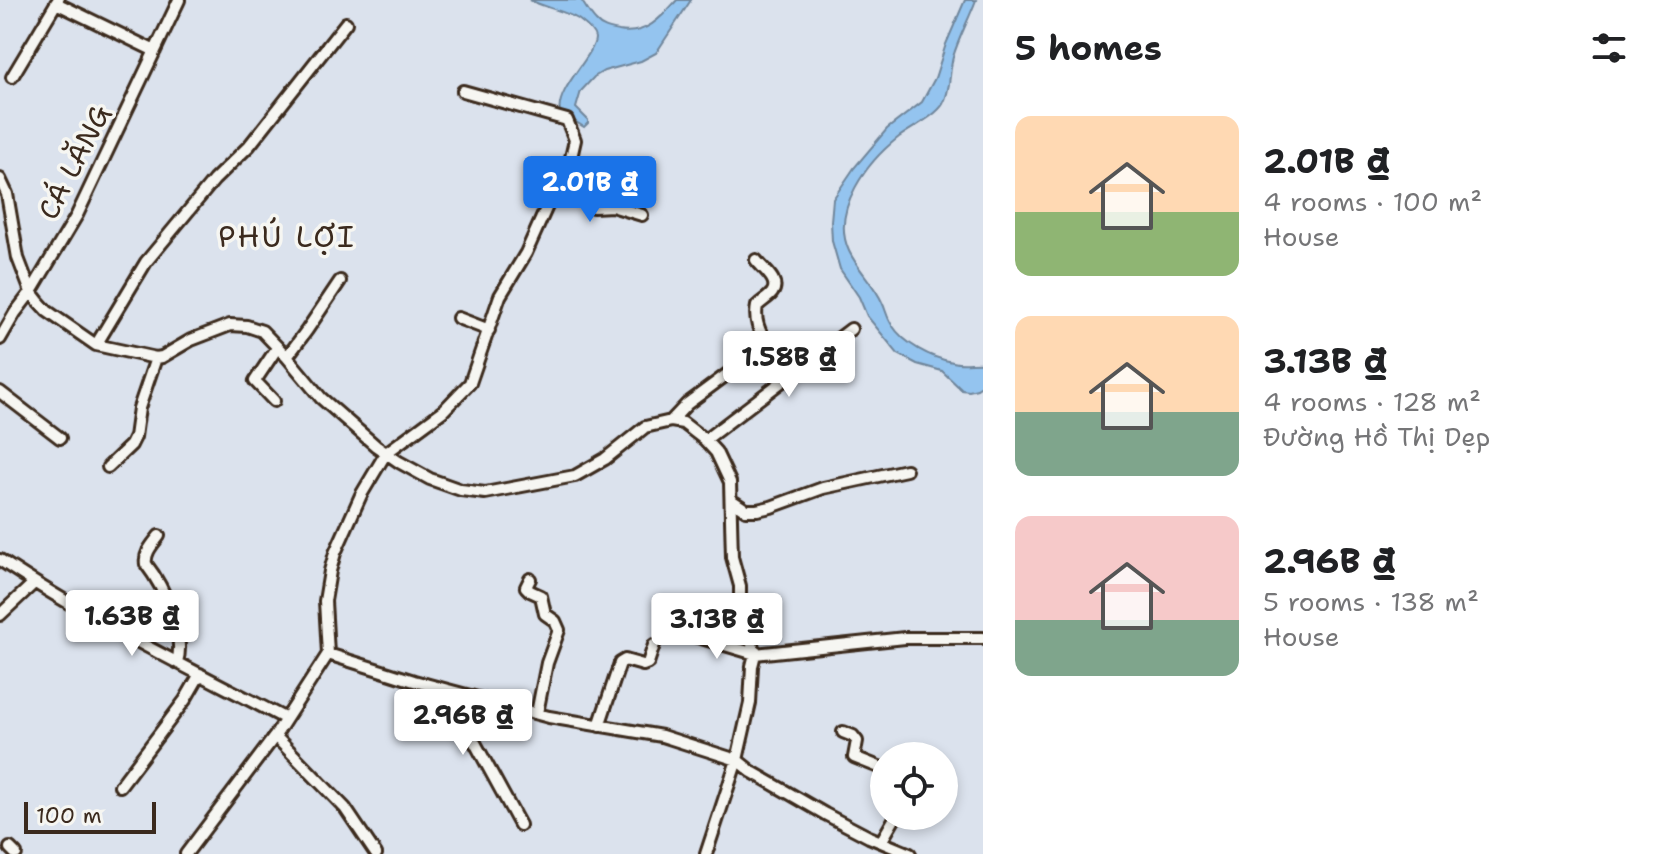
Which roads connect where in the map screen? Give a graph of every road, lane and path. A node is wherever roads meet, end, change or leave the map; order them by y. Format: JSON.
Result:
{"nodes":[{"id":1,"x":179,"y":0,"type":"edge"},
{"id":2,"x":57,"y":2,"type":"edge"},
{"id":3,"x":346,"y":23,"type":"dead end"},
{"id":4,"x":155,"y":51,"type":"junction"},
{"id":5,"x":12,"y":77,"type":"dead end"},
{"id":6,"x":463,"y":91,"type":"dead end"},
{"id":7,"x":0,"y":179,"type":"edge"},
{"id":8,"x":557,"y":184,"type":"junction"},
{"id":9,"x":642,"y":215,"type":"dead end"},
{"id":10,"x":756,"y":260,"type":"dead end"},
{"id":11,"x":340,"y":281,"type":"dead end"},
{"id":12,"x":31,"y":292,"type":"junction"},
{"id":13,"x":458,"y":318,"type":"dead end"},
{"id":14,"x":851,"y":329,"type":"dead end"},
{"id":15,"x":489,"y":330,"type":"junction"},
{"id":16,"x":0,"y":339,"type":"edge"},
{"id":17,"x":768,"y":344,"type":"junction"},
{"id":18,"x":96,"y":345,"type":"junction"},
{"id":19,"x":277,"y":348,"type":"junction"},
{"id":20,"x":287,"y":357,"type":"junction"},
{"id":21,"x":156,"y":358,"type":"junction"},
{"id":22,"x":792,"y":375,"type":"junction"},
{"id":23,"x":0,"y":392,"type":"edge"},
{"id":24,"x":274,"y":401,"type":"dead end"},
{"id":25,"x":671,"y":421,"type":"junction"},
{"id":26,"x":60,"y":438,"type":"dead end"},
{"id":27,"x":705,"y":440,"type":"junction"},
{"id":28,"x":386,"y":453,"type":"junction"},
{"id":29,"x":108,"y":467,"type":"dead end"},
{"id":30,"x":906,"y":470,"type":"dead end"},
{"id":31,"x":731,"y":500,"type":"junction"},
{"id":32,"x":159,"y":536,"type":"dead end"},
{"id":33,"x":0,"y":560,"type":"edge"},
{"id":34,"x":530,"y":579,"type":"dead end"},
{"id":35,"x":34,"y":583,"type":"junction"},
{"id":36,"x":0,"y":615,"type":"edge"},
{"id":37,"x":688,"y":634,"type":"dead end"},
{"id":38,"x":983,"y":638,"type":"edge"},
{"id":39,"x":654,"y":645,"type":"dead end"},
{"id":40,"x":328,"y":654,"type":"junction"},
{"id":41,"x":755,"y":654,"type":"junction"},
{"id":42,"x":177,"y":662,"type":"junction"},
{"id":43,"x":200,"y":674,"type":"junction"},
{"id":44,"x":426,"y":684,"type":"junction"},
{"id":45,"x":537,"y":713,"type":"junction"},
{"id":46,"x":286,"y":719,"type":"junction"},
{"id":47,"x":599,"y":726,"type":"junction"},
{"id":48,"x":843,"y":732,"type":"dead end"},
{"id":49,"x":275,"y":736,"type":"junction"},
{"id":50,"x":737,"y":760,"type":"junction"},
{"id":51,"x":870,"y":763,"type":"edge"},
{"id":52,"x":120,"y":786,"type":"dead end"},
{"id":53,"x":520,"y":825,"type":"dead end"},
{"id":54,"x":888,"y":830,"type":"edge"},
{"id":55,"x":881,"y":842,"type":"junction"},
{"id":56,"x":186,"y":854,"type":"edge"},
{"id":57,"x":376,"y":854,"type":"edge"},
{"id":58,"x":706,"y":854,"type":"edge"},
{"id":59,"x":910,"y":854,"type":"edge"}],
"edges":[{"from":1,"to":4,"type":"street","name":"CÁ LĂNG"},
{"from":2,"to":4,"type":"street"},
{"from":2,"to":5,"type":"street"},
{"from":3,"to":18,"type":"street"},
{"from":4,"to":12,"type":"street","name":"CÁ LĂNG"},
{"from":6,"to":8,"type":"street"},
{"from":7,"to":12,"type":"street"},
{"from":8,"to":9,"type":"street"},
{"from":8,"to":15,"type":"street"},
{"from":10,"to":17,"type":"street"},
{"from":11,"to":20,"type":"street"},
{"from":12,"to":16,"type":"street","name":"CÁ LĂNG"},
{"from":12,"to":18,"type":"street"},
{"from":13,"to":15,"type":"street"},
{"from":14,"to":22,"type":"street"},
{"from":15,"to":28,"type":"street"},
{"from":17,"to":22,"type":"street"},
{"from":17,"to":25,"type":"street"},
{"from":18,"to":21,"type":"street"},
{"from":19,"to":20,"type":"street"},
{"from":19,"to":21,"type":"street"},
{"from":19,"to":24,"type":"street"},
{"from":20,"to":28,"type":"street"},
{"from":21,"to":29,"type":"street"},
{"from":22,"to":27,"type":"street"},
{"from":23,"to":26,"type":"street"},
{"from":25,"to":27,"type":"street"},
{"from":25,"to":28,"type":"street"},
{"from":27,"to":31,"type":"street"},
{"from":28,"to":40,"type":"street"},
{"from":30,"to":31,"type":"street"},
{"from":31,"to":41,"type":"street"},
{"from":32,"to":42,"type":"street"},
{"from":33,"to":35,"type":"street"},
{"from":34,"to":45,"type":"street"},
{"from":35,"to":36,"type":"street"},
{"from":35,"to":42,"type":"street"},
{"from":37,"to":41,"type":"street"},
{"from":38,"to":41,"type":"street"},
{"from":39,"to":47,"type":"street"},
{"from":40,"to":44,"type":"street"},
{"from":40,"to":46,"type":"street"},
{"from":41,"to":50,"type":"street"},
{"from":42,"to":43,"type":"street"},
{"from":43,"to":46,"type":"street"},
{"from":43,"to":52,"type":"street"},
{"from":44,"to":45,"type":"street"},
{"from":44,"to":53,"type":"street"},
{"from":45,"to":47,"type":"street"},
{"from":46,"to":49,"type":"street"},
{"from":47,"to":50,"type":"street"},
{"from":48,"to":51,"type":"street"},
{"from":49,"to":56,"type":"street"},
{"from":49,"to":57,"type":"street"},
{"from":50,"to":55,"type":"street"},
{"from":50,"to":58,"type":"street"},
{"from":54,"to":55,"type":"street"},
{"from":55,"to":59,"type":"street"}]}
